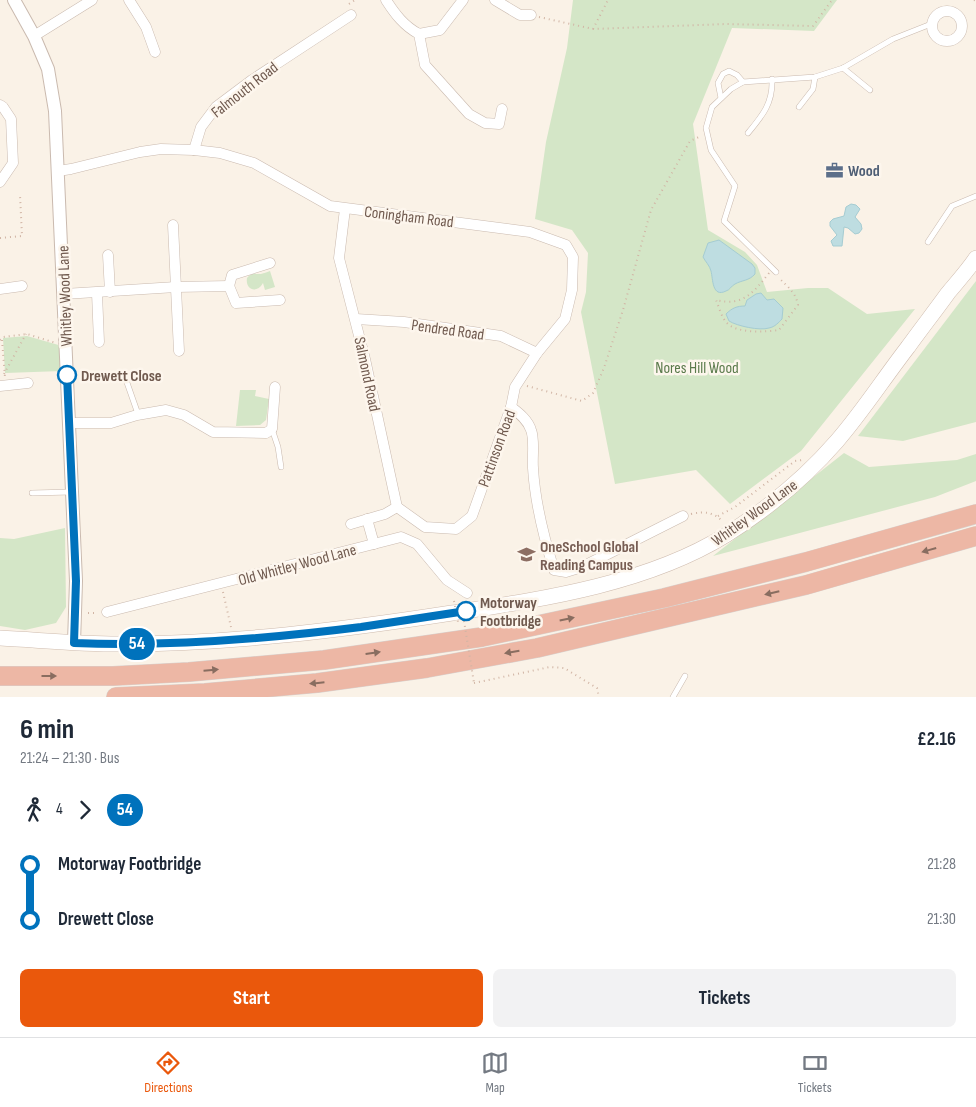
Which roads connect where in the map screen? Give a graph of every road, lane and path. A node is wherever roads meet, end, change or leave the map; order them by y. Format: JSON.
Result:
{"nodes":[{"id":1,"x":14,"y":0,"type":"edge"},
{"id":2,"x":92,"y":0,"type":"edge"},
{"id":3,"x":129,"y":0,"type":"edge"},
{"id":4,"x":355,"y":0,"type":"edge"},
{"id":5,"x":386,"y":0,"type":"edge"},
{"id":6,"x":463,"y":0,"type":"edge"},
{"id":7,"x":495,"y":0,"type":"edge"},
{"id":8,"x":608,"y":0,"type":"edge"},
{"id":9,"x":832,"y":0,"type":"edge"},
{"id":10,"x":349,"y":4,"type":"dead end"},
{"id":11,"x":351,"y":15,"type":"dead end"},
{"id":12,"x":531,"y":16,"type":"joint"},
{"id":13,"x":931,"y":24,"type":"dead end"},
{"id":14,"x":593,"y":29,"type":"junction"},
{"id":15,"x":419,"y":34,"type":"junction"},
{"id":16,"x":34,"y":36,"type":"junction"},
{"id":17,"x":155,"y":52,"type":"dead end"},
{"id":18,"x":843,"y":68,"type":"junction"},
{"id":19,"x":815,"y":77,"type":"junction"},
{"id":20,"x":772,"y":79,"type":"junction"},
{"id":21,"x":743,"y":82,"type":"junction"},
{"id":22,"x":870,"y":90,"type":"dead end"},
{"id":23,"x":721,"y":98,"type":"junction"},
{"id":24,"x":0,"y":106,"type":"edge"},
{"id":25,"x":799,"y":107,"type":"dead end"},
{"id":26,"x":502,"y":109,"type":"dead end"},
{"id":27,"x":707,"y":133,"type":"junction"},
{"id":28,"x":748,"y":133,"type":"dead end"},
{"id":29,"x":194,"y":150,"type":"junction"},
{"id":30,"x":58,"y":170,"type":"junction"},
{"id":31,"x":0,"y":182,"type":"edge"},
{"id":32,"x":20,"y":195,"type":"dead end"},
{"id":33,"x":976,"y":196,"type":"edge"},
{"id":34,"x":345,"y":209,"type":"junction"},
{"id":35,"x":173,"y":225,"type":"dead end"},
{"id":36,"x":0,"y":238,"type":"edge"},
{"id":37,"x":928,"y":242,"type":"dead end"},
{"id":38,"x":108,"y":255,"type":"dead end"},
{"id":39,"x":975,"y":260,"type":"edge"},
{"id":40,"x":270,"y":262,"type":"dead end"},
{"id":41,"x":774,"y":271,"type":"junction"},
{"id":42,"x":22,"y":286,"type":"dead end"},
{"id":43,"x":229,"y":286,"type":"junction"},
{"id":44,"x":176,"y":287,"type":"junction"},
{"id":45,"x":0,"y":289,"type":"edge"},
{"id":46,"x":110,"y":292,"type":"junction"},
{"id":47,"x":97,"y":293,"type":"junction"},
{"id":48,"x":64,"y":294,"type":"junction"},
{"id":49,"x":280,"y":300,"type":"dead end"},
{"id":50,"x":567,"y":310,"type":"joint"},
{"id":51,"x":356,"y":319,"type":"junction"},
{"id":52,"x":27,"y":334,"type":"junction"},
{"id":53,"x":1,"y":340,"type":"edge"},
{"id":54,"x":66,"y":342,"type":"junction"},
{"id":55,"x":99,"y":342,"type":"dead end"},
{"id":56,"x":178,"y":351,"type":"dead end"},
{"id":57,"x":537,"y":353,"type":"junction"},
{"id":58,"x":4,"y":374,"type":"junction"},
{"id":59,"x":125,"y":377,"type":"dead end"},
{"id":60,"x":28,"y":383,"type":"dead end"},
{"id":61,"x":518,"y":383,"type":"junction"},
{"id":62,"x":3,"y":386,"type":"edge"},
{"id":63,"x":275,"y":387,"type":"dead end"},
{"id":64,"x":511,"y":407,"type":"junction"},
{"id":65,"x":138,"y":414,"type":"junction"},
{"id":66,"x":69,"y":423,"type":"junction"},
{"id":67,"x":272,"y":429,"type":"junction"},
{"id":68,"x":803,"y":460,"type":"dead end"},
{"id":69,"x":281,"y":467,"type":"dead end"},
{"id":70,"x":72,"y":492,"type":"junction"},
{"id":71,"x":32,"y":493,"type":"dead end"},
{"id":72,"x":397,"y":507,"type":"junction"},
{"id":73,"x":976,"y":514,"type":"edge"},
{"id":74,"x":683,"y":516,"type":"joint"},
{"id":75,"x":367,"y":519,"type":"junction"},
{"id":76,"x":351,"y":524,"type":"dead end"},
{"id":77,"x":976,"y":536,"type":"edge"},
{"id":78,"x":374,"y":544,"type":"junction"},
{"id":79,"x":221,"y":584,"type":"junction"},
{"id":80,"x":467,"y":593,"type":"dead end"},
{"id":81,"x":454,"y":602,"type":"dead end"},
{"id":82,"x":107,"y":612,"type":"dead end"},
{"id":83,"x":464,"y":621,"type":"dead end"},
{"id":84,"x":458,"y":622,"type":"dead end"},
{"id":85,"x":232,"y":634,"type":"dead end"},
{"id":86,"x":0,"y":638,"type":"edge"},
{"id":87,"x":74,"y":643,"type":"junction"},
{"id":88,"x":0,"y":676,"type":"edge"},
{"id":89,"x":686,"y":676,"type":"dead end"},
{"id":90,"x":116,"y":697,"type":"edge"},
{"id":91,"x":599,"y":697,"type":"edge"},
{"id":92,"x":673,"y":697,"type":"edge"}],
"edges":[{"from":1,"to":16,"type":"street","name":"Whitley Wood Lane"},
{"from":2,"to":16,"type":"street"},
{"from":3,"to":17,"type":"street"},
{"from":4,"to":10,"type":"path"},
{"from":5,"to":15,"type":"street"},
{"from":6,"to":15,"type":"street"},
{"from":7,"to":12,"type":"street"},
{"from":8,"to":14,"type":"path"},
{"from":9,"to":14,"type":"path"},
{"from":11,"to":29,"type":"street","name":"Falmouth Road"},
{"from":12,"to":14,"type":"path"},
{"from":13,"to":18,"type":"lane"},
{"from":15,"to":26,"type":"street"},
{"from":16,"to":30,"type":"street","name":"Whitley Wood Lane"},
{"from":18,"to":19,"type":"lane"},
{"from":18,"to":22,"type":"lane"},
{"from":19,"to":20,"type":"lane"},
{"from":19,"to":25,"type":"lane"},
{"from":20,"to":21,"type":"lane"},
{"from":20,"to":28,"type":"lane"},
{"from":21,"to":23,"type":"lane"},
{"from":21,"to":23,"type":"lane"},
{"from":23,"to":27,"type":"lane"},
{"from":24,"to":31,"type":"street"},
{"from":27,"to":41,"type":"lane"},
{"from":27,"to":61,"type":"path"},
{"from":29,"to":30,"type":"street"},
{"from":29,"to":34,"type":"street","name":"Coningham Road"},
{"from":30,"to":48,"type":"street","name":"Whitley Wood Lane"},
{"from":32,"to":36,"type":"path"},
{"from":33,"to":37,"type":"lane"},
{"from":34,"to":50,"type":"street","name":"Coningham Road"},
{"from":34,"to":51,"type":"street","name":"Salmond Road"},
{"from":35,"to":44,"type":"street"},
{"from":38,"to":46,"type":"street"},
{"from":39,"to":87,"type":"main road","name":"Whitley Wood Lane"},
{"from":40,"to":43,"type":"street"},
{"from":41,"to":41,"type":"path"},
{"from":42,"to":45,"type":"street"},
{"from":43,"to":44,"type":"street"},
{"from":43,"to":49,"type":"street"},
{"from":44,"to":46,"type":"street"},
{"from":44,"to":56,"type":"street"},
{"from":46,"to":47,"type":"street"},
{"from":47,"to":48,"type":"street"},
{"from":47,"to":55,"type":"street"},
{"from":48,"to":54,"type":"street","name":"Whitley Wood Lane"},
{"from":50,"to":57,"type":"street","name":"Pattinson Road"},
{"from":51,"to":57,"type":"street","name":"Pendred Road"},
{"from":51,"to":72,"type":"street","name":"Salmond Road"},
{"from":52,"to":53,"type":"path"},
{"from":52,"to":54,"type":"path"},
{"from":52,"to":58,"type":"path"},
{"from":53,"to":58,"type":"path"},
{"from":54,"to":66,"type":"street","name":"Whitley Wood Lane"},
{"from":57,"to":61,"type":"street","name":"Pattinson Road"},
{"from":58,"to":62,"type":"path"},
{"from":59,"to":65,"type":"lane"},
{"from":60,"to":62,"type":"street"},
{"from":61,"to":64,"type":"street","name":"Pattinson Road"},
{"from":63,"to":67,"type":"street"},
{"from":64,"to":72,"type":"street","name":"Pattinson Road"},
{"from":64,"to":74,"type":"street"},
{"from":65,"to":66,"type":"street"},
{"from":65,"to":67,"type":"street"},
{"from":66,"to":70,"type":"street","name":"Whitley Wood Lane"},
{"from":67,"to":69,"type":"lane"},
{"from":68,"to":74,"type":"path"},
{"from":70,"to":71,"type":"lane"},
{"from":70,"to":87,"type":"street","name":"Whitley Wood Lane"},
{"from":72,"to":75,"type":"street"},
{"from":88,"to":73,"type":"highway","one_way":true},
{"from":75,"to":76,"type":"street"},
{"from":75,"to":78,"type":"street"},
{"from":77,"to":90,"type":"highway","one_way":true},
{"from":78,"to":79,"type":"street","name":"Old Whitley Wood Lane"},
{"from":78,"to":80,"type":"street","name":"Old Whitley Wood Lane"},
{"from":79,"to":82,"type":"street","name":"Old Whitley Wood Lane"},
{"from":79,"to":85,"type":"path"},
{"from":81,"to":84,"type":"path","bridge":true},
{"from":83,"to":91,"type":"path","bridge":true},
{"from":86,"to":87,"type":"main road"},
{"from":89,"to":92,"type":"lane"}]}
